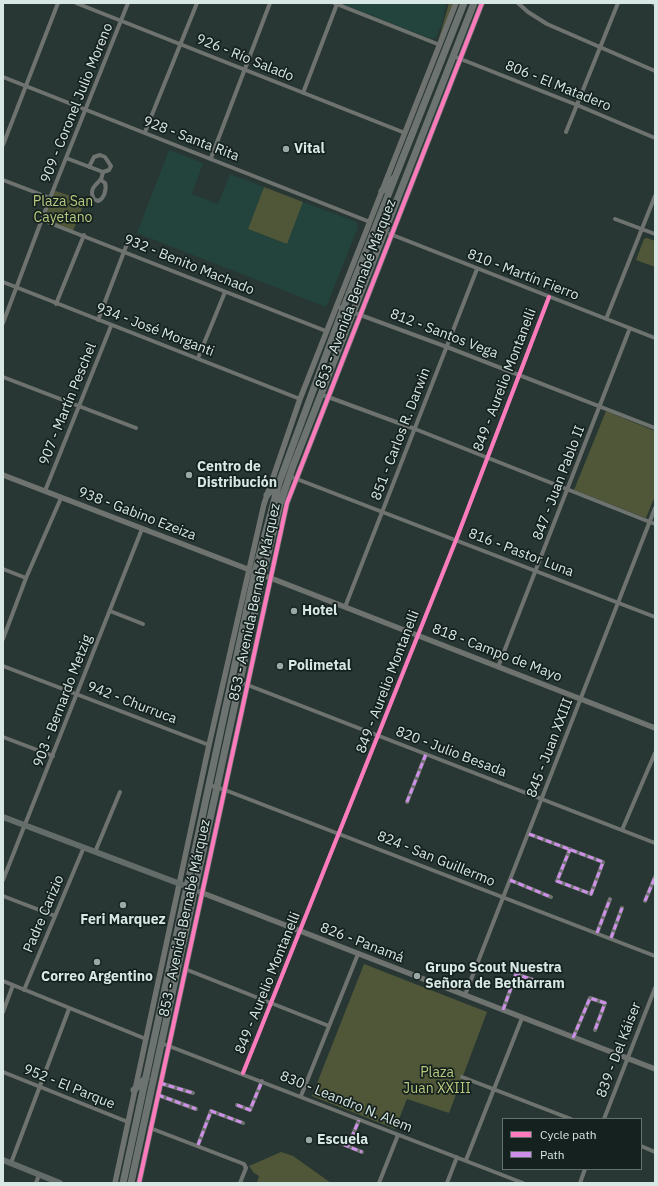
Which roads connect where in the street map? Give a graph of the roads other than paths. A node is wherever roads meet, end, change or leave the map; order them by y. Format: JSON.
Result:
{"nodes":[{"id":1,"x":58,"y":3,"type":"edge"},
{"id":2,"x":76,"y":3,"type":"edge"},
{"id":3,"x":128,"y":3,"type":"edge"},
{"id":4,"x":197,"y":3,"type":"edge"},
{"id":5,"x":270,"y":3,"type":"edge"},
{"id":6,"x":456,"y":3,"type":"edge"},
{"id":7,"x":464,"y":3,"type":"edge"},
{"id":8,"x":474,"y":3,"type":"edge"},
{"id":9,"x":482,"y":3,"type":"edge"},
{"id":10,"x":518,"y":3,"type":"edge"},
{"id":11,"x":618,"y":3,"type":"edge"},
{"id":12,"x":336,"y":4,"type":"edge"},
{"id":13,"x":122,"y":21,"type":"junction"},
{"id":14,"x":180,"y":44,"type":"junction"},
{"id":15,"x":440,"y":45,"type":"junction"},
{"id":16,"x":601,"y":48,"type":"junction"},
{"id":17,"x":453,"y":56,"type":"junction"},
{"id":18,"x":461,"y":59,"type":"junction"},
{"id":19,"x":245,"y":70,"type":"junction"},
{"id":20,"x":655,"y":71,"type":"edge"},
{"id":21,"x":3,"y":77,"type":"edge"},
{"id":22,"x":26,"y":86,"type":"junction"},
{"id":23,"x":303,"y":93,"type":"junction"},
{"id":24,"x":577,"y":105,"type":"junction"},
{"id":25,"x":86,"y":109,"type":"junction"},
{"id":26,"x":145,"y":132,"type":"junction"},
{"id":27,"x":566,"y":132,"type":"dead end"},
{"id":28,"x":405,"y":133,"type":"junction"},
{"id":29,"x":655,"y":138,"type":"edge"},
{"id":30,"x":3,"y":145,"type":"edge"},
{"id":31,"x":66,"y":158,"type":"junction"},
{"id":32,"x":211,"y":158,"type":"junction"},
{"id":33,"x":89,"y":167,"type":"junction"},
{"id":34,"x":103,"y":172,"type":"junction"},
{"id":35,"x":397,"y":175,"type":"junction"},
{"id":36,"x":3,"y":180,"type":"edge"},
{"id":37,"x":101,"y":180,"type":"junction"},
{"id":38,"x":382,"y":191,"type":"junction"},
{"id":39,"x":655,"y":196,"type":"edge"},
{"id":40,"x":50,"y":198,"type":"junction"},
{"id":41,"x":615,"y":219,"type":"dead end"},
{"id":42,"x":42,"y":220,"type":"junction"},
{"id":43,"x":370,"y":222,"type":"junction"},
{"id":44,"x":642,"y":229,"type":"junction"},
{"id":45,"x":384,"y":232,"type":"junction"},
{"id":46,"x":655,"y":234,"type":"edge"},
{"id":47,"x":84,"y":235,"type":"junction"},
{"id":48,"x":391,"y":235,"type":"junction"},
{"id":49,"x":130,"y":236,"type":"dead end"},
{"id":50,"x":125,"y":250,"type":"junction"},
{"id":51,"x":477,"y":268,"type":"junction"},
{"id":52,"x":3,"y":282,"type":"edge"},
{"id":53,"x":17,"y":287,"type":"junction"},
{"id":54,"x":225,"y":292,"type":"junction"},
{"id":55,"x":549,"y":297,"type":"junction"},
{"id":56,"x":56,"y":304,"type":"junction"},
{"id":57,"x":336,"y":306,"type":"junction"},
{"id":58,"x":343,"y":309,"type":"junction"},
{"id":59,"x":352,"y":312,"type":"junction"},
{"id":60,"x":360,"y":315,"type":"junction"},
{"id":61,"x":606,"y":319,"type":"junction"},
{"id":62,"x":98,"y":320,"type":"junction"},
{"id":63,"x":3,"y":323,"type":"edge"},
{"id":64,"x":111,"y":326,"type":"junction"},
{"id":65,"x":630,"y":328,"type":"junction"},
{"id":66,"x":326,"y":331,"type":"junction"},
{"id":67,"x":655,"y":338,"type":"edge"},
{"id":68,"x":447,"y":347,"type":"junction"},
{"id":69,"x":198,"y":358,"type":"junction"},
{"id":70,"x":519,"y":374,"type":"junction"},
{"id":71,"x":3,"y":376,"type":"edge"},
{"id":72,"x":320,"y":394,"type":"junction"},
{"id":73,"x":328,"y":396,"type":"junction"},
{"id":74,"x":300,"y":400,"type":"junction"},
{"id":75,"x":78,"y":406,"type":"junction"},
{"id":76,"x":600,"y":407,"type":"junction"},
{"id":77,"x":136,"y":428,"type":"dead end"},
{"id":78,"x":655,"y":428,"type":"edge"},
{"id":79,"x":414,"y":429,"type":"junction"},
{"id":80,"x":488,"y":458,"type":"junction"},
{"id":81,"x":3,"y":475,"type":"edge"},
{"id":82,"x":292,"y":477,"type":"junction"},
{"id":83,"x":279,"y":483,"type":"junction"},
{"id":84,"x":568,"y":489,"type":"junction"},
{"id":85,"x":45,"y":491,"type":"junction"},
{"id":86,"x":267,"y":495,"type":"junction"},
{"id":87,"x":61,"y":498,"type":"junction"},
{"id":88,"x":655,"y":508,"type":"edge"},
{"id":89,"x":383,"y":511,"type":"junction"},
{"id":90,"x":650,"y":522,"type":"junction"},
{"id":91,"x":655,"y":524,"type":"edge"},
{"id":92,"x":142,"y":529,"type":"junction"},
{"id":93,"x":456,"y":540,"type":"junction"},
{"id":94,"x":3,"y":569,"type":"edge"},
{"id":95,"x":252,"y":570,"type":"junction"},
{"id":96,"x":536,"y":571,"type":"junction"},
{"id":97,"x":266,"y":576,"type":"junction"},
{"id":98,"x":26,"y":578,"type":"junction"},
{"id":99,"x":617,"y":602,"type":"junction"},
{"id":100,"x":345,"y":607,"type":"junction"},
{"id":101,"x":110,"y":611,"type":"junction"},
{"id":102,"x":655,"y":617,"type":"edge"},
{"id":103,"x":143,"y":624,"type":"dead end"},
{"id":104,"x":418,"y":635,"type":"junction"},
{"id":105,"x":3,"y":639,"type":"edge"},
{"id":106,"x":3,"y":666,"type":"edge"},
{"id":107,"x":498,"y":667,"type":"junction"},
{"id":108,"x":240,"y":683,"type":"junction"},
{"id":109,"x":249,"y":685,"type":"junction"},
{"id":110,"x":78,"y":694,"type":"junction"},
{"id":111,"x":580,"y":698,"type":"junction"},
{"id":112,"x":655,"y":728,"type":"edge"},
{"id":113,"x":378,"y":736,"type":"junction"},
{"id":114,"x":3,"y":737,"type":"edge"},
{"id":115,"x":209,"y":745,"type":"junction"},
{"id":116,"x":655,"y":753,"type":"edge"},
{"id":117,"x":426,"y":754,"type":"junction"},
{"id":118,"x":53,"y":756,"type":"junction"},
{"id":119,"x":209,"y":785,"type":"junction"},
{"id":120,"x":221,"y":788,"type":"junction"},
{"id":121,"x":120,"y":792,"type":"dead end"},
{"id":122,"x":542,"y":799,"type":"junction"},
{"id":123,"x":407,"y":802,"type":"dead end"},
{"id":124,"x":3,"y":817,"type":"edge"},
{"id":125,"x":26,"y":825,"type":"junction"},
{"id":126,"x":622,"y":830,"type":"junction"},
{"id":127,"x":340,"y":833,"type":"junction"},
{"id":128,"x":528,"y":834,"type":"junction"},
{"id":129,"x":655,"y":843,"type":"edge"},
{"id":130,"x":84,"y":847,"type":"junction"},
{"id":131,"x":570,"y":849,"type":"junction"},
{"id":132,"x":96,"y":852,"type":"junction"},
{"id":133,"x":655,"y":877,"type":"edge"},
{"id":134,"x":3,"y":880,"type":"edge"},
{"id":135,"x":510,"y":880,"type":"junction"},
{"id":136,"x":184,"y":886,"type":"junction"},
{"id":137,"x":199,"y":891,"type":"junction"},
{"id":138,"x":3,"y":896,"type":"edge"},
{"id":139,"x":552,"y":897,"type":"dead end"},
{"id":140,"x":503,"y":898,"type":"junction"},
{"id":141,"x":610,"y":899,"type":"dead end"},
{"id":142,"x":645,"y":901,"type":"dead end"},
{"id":143,"x":622,"y":908,"type":"dead end"},
{"id":144,"x":55,"y":916,"type":"junction"},
{"id":145,"x":301,"y":932,"type":"junction"},
{"id":146,"x":597,"y":933,"type":"junction"},
{"id":147,"x":611,"y":938,"type":"junction"},
{"id":148,"x":358,"y":954,"type":"junction"},
{"id":149,"x":655,"y":956,"type":"edge"},
{"id":150,"x":185,"y":969,"type":"junction"},
{"id":151,"x":532,"y":980,"type":"dead end"},
{"id":152,"x":3,"y":981,"type":"edge"},
{"id":153,"x":13,"y":985,"type":"junction"},
{"id":154,"x":655,"y":988,"type":"edge"},
{"id":155,"x":24,"y":990,"type":"junction"},
{"id":156,"x":465,"y":995,"type":"junction"},
{"id":157,"x":272,"y":1003,"type":"junction"},
{"id":158,"x":69,"y":1009,"type":"junction"},
{"id":159,"x":503,"y":1010,"type":"junction"},
{"id":160,"x":3,"y":1012,"type":"edge"},
{"id":161,"x":522,"y":1018,"type":"junction"},
{"id":162,"x":328,"y":1026,"type":"junction"},
{"id":163,"x":595,"y":1030,"type":"dead end"},
{"id":164,"x":573,"y":1038,"type":"junction"},
{"id":165,"x":146,"y":1039,"type":"junction"},
{"id":166,"x":161,"y":1043,"type":"junction"},
{"id":167,"x":169,"y":1045,"type":"junction"},
{"id":168,"x":627,"y":1058,"type":"junction"},
{"id":169,"x":655,"y":1069,"type":"edge"},
{"id":170,"x":3,"y":1072,"type":"edge"},
{"id":171,"x":243,"y":1074,"type":"junction"},
{"id":172,"x":462,"y":1077,"type":"dead end"},
{"id":173,"x":146,"y":1078,"type":"junction"},
{"id":174,"x":262,"y":1081,"type":"junction"},
{"id":175,"x":160,"y":1083,"type":"junction"},
{"id":176,"x":39,"y":1086,"type":"junction"},
{"id":177,"x":494,"y":1089,"type":"junction"},
{"id":178,"x":134,"y":1090,"type":"junction"},
{"id":179,"x":193,"y":1094,"type":"dead end"},
{"id":180,"x":158,"y":1095,"type":"junction"},
{"id":181,"x":301,"y":1096,"type":"junction"},
{"id":182,"x":237,"y":1105,"type":"dead end"},
{"id":183,"x":196,"y":1109,"type":"dead end"},
{"id":184,"x":568,"y":1118,"type":"edge"},
{"id":185,"x":604,"y":1118,"type":"edge"},
{"id":186,"x":359,"y":1120,"type":"junction"},
{"id":187,"x":128,"y":1122,"type":"junction"},
{"id":188,"x":243,"y":1123,"type":"dead end"},
{"id":189,"x":150,"y":1128,"type":"junction"},
{"id":190,"x":398,"y":1135,"type":"junction"},
{"id":191,"x":335,"y":1141,"type":"dead end"},
{"id":192,"x":198,"y":1145,"type":"junction"},
{"id":193,"x":348,"y":1146,"type":"junction"},
{"id":194,"x":642,"y":1146,"type":"edge"},
{"id":195,"x":362,"y":1152,"type":"dead end"},
{"id":196,"x":655,"y":1152,"type":"edge"},
{"id":197,"x":457,"y":1157,"type":"junction"},
{"id":198,"x":3,"y":1160,"type":"edge"},
{"id":199,"x":466,"y":1160,"type":"junction"},
{"id":200,"x":11,"y":1163,"type":"junction"},
{"id":201,"x":585,"y":1170,"type":"edge"},
{"id":202,"x":39,"y":1174,"type":"junction"},
{"id":203,"x":513,"y":1181,"type":"edge"},
{"id":204,"x":36,"y":1183,"type":"edge"},
{"id":205,"x":60,"y":1183,"type":"edge"},
{"id":206,"x":115,"y":1183,"type":"edge"},
{"id":207,"x":123,"y":1183,"type":"edge"},
{"id":208,"x":131,"y":1183,"type":"edge"},
{"id":209,"x":139,"y":1183,"type":"edge"},
{"id":210,"x":240,"y":1183,"type":"edge"},
{"id":211,"x":379,"y":1183,"type":"edge"},
{"id":212,"x":447,"y":1183,"type":"edge"},
{"id":213,"x":523,"y":1183,"type":"edge"},
{"id":214,"x":580,"y":1183,"type":"edge"}],
"edges":[{"from":1,"to":22,"type":"street"},
{"from":2,"to":13,"type":"street","name":"926 - Río Salado"},
{"from":3,"to":13,"type":"street","name":"909 - Coronel Julio Moreno"},
{"from":4,"to":14,"type":"street"},
{"from":5,"to":19,"type":"street"},
{"from":6,"to":15,"type":"street","name":"853 - Avenida Bernabé Márquez"},
{"from":7,"to":35,"type":"main road","name":"853 - Avenida Bernabé Márquez"},
{"from":8,"to":17,"type":"main road","name":"853 - Avenida Bernabé Márquez"},
{"from":9,"to":18,"type":"street","name":"853 - Avenida Bernabé Márquez"},
{"from":10,"to":16,"type":"street"},
{"from":11,"to":16,"type":"street"},
{"from":12,"to":15,"type":"street"},
{"from":12,"to":23,"type":"street"},
{"from":13,"to":14,"type":"street","name":"926 - Río Salado"},
{"from":13,"to":25,"type":"street","name":"909 - Coronel Julio Moreno"},
{"from":14,"to":19,"type":"street","name":"926 - Río Salado"},
{"from":14,"to":26,"type":"street"},
{"from":15,"to":28,"type":"street","name":"853 - Avenida Bernabé Márquez"},
{"from":16,"to":20,"type":"street"},
{"from":16,"to":24,"type":"street"},
{"from":17,"to":18,"type":"street","name":"806 - El Matadero"},
{"from":17,"to":45,"type":"main road","name":"853 - Avenida Bernabé Márquez"},
{"from":18,"to":24,"type":"street","name":"806 - El Matadero"},
{"from":18,"to":48,"type":"street","name":"853 - Avenida Bernabé Márquez"},
{"from":19,"to":23,"type":"street","name":"926 - Río Salado"},
{"from":19,"to":32,"type":"street"},
{"from":21,"to":22,"type":"street","name":"928 - Santa Rita"},
{"from":22,"to":25,"type":"street","name":"928 - Santa Rita"},
{"from":22,"to":30,"type":"street"},
{"from":23,"to":28,"type":"street","name":"926 - Río Salado"},
{"from":24,"to":27,"type":"street"},
{"from":24,"to":29,"type":"street","name":"806 - El Matadero"},
{"from":25,"to":26,"type":"street","name":"928 - Santa Rita"},
{"from":25,"to":31,"type":"street","name":"909 - Coronel Julio Moreno"},
{"from":26,"to":32,"type":"street","name":"928 - Santa Rita"},
{"from":28,"to":38,"type":"street","name":"853 - Avenida Bernabé Márquez"},
{"from":31,"to":33,"type":"street"},
{"from":31,"to":40,"type":"street","name":"909 - Coronel Julio Moreno"},
{"from":32,"to":43,"type":"street","name":"928 - Santa Rita"},
{"from":33,"to":34,"type":"street"},
{"from":33,"to":34,"type":"street"},
{"from":34,"to":37,"type":"street"},
{"from":35,"to":38,"type":"main road"},
{"from":35,"to":58,"type":"main road","name":"853 - Avenida Bernabé Márquez"},
{"from":36,"to":40,"type":"street"},
{"from":37,"to":37,"type":"street"},
{"from":38,"to":43,"type":"street","name":"853 - Avenida Bernabé Márquez"},
{"from":39,"to":44,"type":"street"},
{"from":40,"to":42,"type":"street","name":"909 - Coronel Julio Moreno"},
{"from":41,"to":44,"type":"street"},
{"from":42,"to":47,"type":"street","name":"932 - Benito Machado"},
{"from":42,"to":53,"type":"street","name":"909 - Coronel Julio Moreno"},
{"from":43,"to":57,"type":"street","name":"853 - Avenida Bernabé Márquez"},
{"from":44,"to":46,"type":"street"},
{"from":44,"to":61,"type":"street"},
{"from":45,"to":48,"type":"street","name":"810 - Martín Fierro"},
{"from":45,"to":59,"type":"main road","name":"853 - Avenida Bernabé Márquez"},
{"from":47,"to":50,"type":"street","name":"932 - Benito Machado"},
{"from":47,"to":56,"type":"street"},
{"from":48,"to":51,"type":"street","name":"810 - Martín Fierro"},
{"from":48,"to":60,"type":"street","name":"853 - Avenida Bernabé Márquez"},
{"from":49,"to":50,"type":"street"},
{"from":50,"to":54,"type":"street","name":"932 - Benito Machado"},
{"from":50,"to":62,"type":"street"},
{"from":51,"to":55,"type":"street","name":"810 - Martín Fierro"},
{"from":51,"to":68,"type":"street","name":"851 - Carlos R. Darwin"},
{"from":52,"to":53,"type":"street","name":"934 - José Morganti"},
{"from":53,"to":56,"type":"street","name":"934 - José Morganti"},
{"from":53,"to":63,"type":"street","name":"909 - Coronel Julio Moreno"},
{"from":54,"to":66,"type":"street","name":"932 - Benito Machado"},
{"from":54,"to":69,"type":"street"},
{"from":55,"to":61,"type":"street","name":"810 - Martín Fierro"},
{"from":55,"to":70,"type":"street","name":"849 - Aurelio Montanelli"},
{"from":56,"to":62,"type":"street","name":"934 - José Morganti"},
{"from":57,"to":58,"type":"street","name":"812 - Santos Vega"},
{"from":57,"to":66,"type":"street","name":"853 - Avenida Bernabé Márquez"},
{"from":58,"to":59,"type":"street","name":"812 - Santos Vega"},
{"from":58,"to":83,"type":"main road","name":"853 - Avenida Bernabé Márquez"},
{"from":59,"to":60,"type":"street","name":"812 - Santos Vega"},
{"from":59,"to":72,"type":"main road","name":"853 - Avenida Bernabé Márquez"},
{"from":60,"to":68,"type":"street","name":"812 - Santos Vega"},
{"from":60,"to":73,"type":"street","name":"853 - Avenida Bernabé Márquez"},
{"from":61,"to":65,"type":"street","name":"810 - Martín Fierro"},
{"from":62,"to":64,"type":"street","name":"934 - José Morganti"},
{"from":64,"to":69,"type":"street","name":"934 - José Morganti"},
{"from":64,"to":75,"type":"street","name":"907 - Martín Peschel"},
{"from":65,"to":67,"type":"street","name":"810 - Martín Fierro"},
{"from":65,"to":76,"type":"street","name":"847 - Juan Pablo II"},
{"from":66,"to":74,"type":"street","name":"853 - Avenida Bernabé Márquez"},
{"from":68,"to":70,"type":"street","name":"812 - Santos Vega"},
{"from":68,"to":79,"type":"street","name":"851 - Carlos R. Darwin"},
{"from":69,"to":74,"type":"street","name":"934 - José Morganti"},
{"from":70,"to":76,"type":"street","name":"812 - Santos Vega"},
{"from":70,"to":80,"type":"street","name":"849 - Aurelio Montanelli"},
{"from":71,"to":75,"type":"street"},
{"from":72,"to":73,"type":"street"},
{"from":72,"to":82,"type":"main road","name":"853 - Avenida Bernabé Márquez"},
{"from":73,"to":79,"type":"street"},
{"from":73,"to":82,"type":"street","name":"853 - Avenida Bernabé Márquez"},
{"from":74,"to":86,"type":"street","name":"853 - Avenida Bernabé Márquez"},
{"from":75,"to":77,"type":"street"},
{"from":75,"to":85,"type":"street","name":"907 - Martín Peschel"},
{"from":76,"to":78,"type":"street","name":"812 - Santos Vega"},
{"from":76,"to":84,"type":"street","name":"847 - Juan Pablo II"},
{"from":79,"to":80,"type":"street"},
{"from":79,"to":89,"type":"street","name":"851 - Carlos R. Darwin"},
{"from":80,"to":84,"type":"street"},
{"from":80,"to":93,"type":"street","name":"849 - Aurelio Montanelli"},
{"from":81,"to":85,"type":"street","name":"938 - Gabino Ezeiza"},
{"from":82,"to":89,"type":"street","name":"816 - Pastor Luna"},
{"from":82,"to":97,"type":"main road","name":"853 - Avenida Bernabé Márquez"},
{"from":83,"to":86,"type":"main road"},
{"from":83,"to":95,"type":"main road","name":"853 - Avenida Bernabé Márquez"},
{"from":84,"to":90,"type":"street"},
{"from":84,"to":96,"type":"street","name":"847 - Juan Pablo II"},
{"from":85,"to":87,"type":"street","name":"938 - Gabino Ezeiza"},
{"from":86,"to":95,"type":"street","name":"853 - Avenida Bernabé Márquez"},
{"from":87,"to":92,"type":"street","name":"938 - Gabino Ezeiza"},
{"from":87,"to":98,"type":"street"},
{"from":88,"to":90,"type":"street","name":"845 - Juan XXIII"},
{"from":89,"to":93,"type":"street","name":"816 - Pastor Luna"},
{"from":89,"to":100,"type":"street","name":"851 - Carlos R. Darwin"},
{"from":90,"to":91,"type":"street"},
{"from":90,"to":99,"type":"street","name":"845 - Juan XXIII"},
{"from":92,"to":95,"type":"street","name":"938 - Gabino Ezeiza"},
{"from":92,"to":101,"type":"street","name":"903 - Bernardo Metzig"},
{"from":93,"to":96,"type":"street","name":"816 - Pastor Luna"},
{"from":93,"to":104,"type":"street","name":"849 - Aurelio Montanelli"},
{"from":94,"to":98,"type":"street"},
{"from":95,"to":97,"type":"street","name":"938 - Gabino Ezeiza"},
{"from":95,"to":115,"type":"street","name":"853 - Avenida Bernabé Márquez"},
{"from":95,"to":119,"type":"main road","name":"853 - Avenida Bernabé Márquez"},
{"from":96,"to":99,"type":"street","name":"816 - Pastor Luna"},
{"from":96,"to":107,"type":"street","name":"847 - Juan Pablo II"},
{"from":97,"to":100,"type":"street","name":"818 - Campo de Mayo"},
{"from":97,"to":108,"type":"main road","name":"853 - Avenida Bernabé Márquez"},
{"from":97,"to":109,"type":"street","name":"853 - Avenida Bernabé Márquez"},
{"from":98,"to":105,"type":"street"},
{"from":99,"to":102,"type":"street","name":"816 - Pastor Luna"},
{"from":99,"to":111,"type":"street","name":"845 - Juan XXIII"},
{"from":100,"to":104,"type":"street","name":"818 - Campo de Mayo"},
{"from":101,"to":103,"type":"street"},
{"from":101,"to":110,"type":"street","name":"903 - Bernardo Metzig"},
{"from":104,"to":107,"type":"street","name":"818 - Campo de Mayo"},
{"from":104,"to":113,"type":"street","name":"849 - Aurelio Montanelli"},
{"from":106,"to":110,"type":"street","name":"942 - Churruca"},
{"from":107,"to":111,"type":"street","name":"818 - Campo de Mayo"},
{"from":108,"to":109,"type":"street","name":"820 - Julio Besada"},
{"from":108,"to":120,"type":"main road","name":"853 - Avenida Bernabé Márquez"},
{"from":109,"to":113,"type":"street","name":"820 - Julio Besada"},
{"from":109,"to":120,"type":"street","name":"853 - Avenida Bernabé Márquez"},
{"from":110,"to":115,"type":"street","name":"942 - Churruca"},
{"from":110,"to":118,"type":"street","name":"903 - Bernardo Metzig"},
{"from":111,"to":112,"type":"street","name":"818 - Campo de Mayo"},
{"from":111,"to":122,"type":"street","name":"845 - Juan XXIII"},
{"from":113,"to":117,"type":"street","name":"820 - Julio Besada"},
{"from":113,"to":127,"type":"street","name":"849 - Aurelio Montanelli"},
{"from":114,"to":118,"type":"street"},
{"from":115,"to":136,"type":"street","name":"853 - Avenida Bernabé Márquez"},
{"from":116,"to":126,"type":"street"},
{"from":117,"to":122,"type":"street","name":"820 - Julio Besada"},
{"from":117,"to":123,"type":"street"},
{"from":118,"to":125,"type":"street","name":"903 - Bernardo Metzig"},
{"from":119,"to":120,"type":"street","name":"824 - San Guillermo"},
{"from":119,"to":136,"type":"main road","name":"853 - Avenida Bernabé Márquez"},
{"from":120,"to":127,"type":"street","name":"824 - San Guillermo"},
{"from":120,"to":137,"type":"main road","name":"853 - Avenida Bernabé Márquez"},
{"from":121,"to":132,"type":"street"},
{"from":122,"to":126,"type":"street","name":"820 - Julio Besada"},
{"from":122,"to":128,"type":"street","name":"845 - Juan XXIII"},
{"from":124,"to":125,"type":"main road"},
{"from":125,"to":130,"type":"main road"},
{"from":125,"to":134,"type":"street","name":"903 - Bernardo Metzig"},
{"from":126,"to":129,"type":"street","name":"820 - Julio Besada"},
{"from":127,"to":140,"type":"street","name":"824 - San Guillermo"},
{"from":127,"to":145,"type":"street","name":"849 - Aurelio Montanelli"},
{"from":128,"to":131,"type":"street"},
{"from":128,"to":135,"type":"street","name":"845 - Juan XXIII"},
{"from":130,"to":132,"type":"main road"},
{"from":130,"to":144,"type":"street","name":"Padre Carizio"},
{"from":131,"to":131,"type":"street"},
{"from":132,"to":136,"type":"main road"},
{"from":133,"to":142,"type":"street"},
{"from":135,"to":139,"type":"street"},
{"from":135,"to":140,"type":"street","name":"845 - Juan XXIII"},
{"from":136,"to":137,"type":"main road"},
{"from":136,"to":165,"type":"street","name":"853 - Avenida Bernabé Márquez"},
{"from":136,"to":173,"type":"main road","name":"853 - Avenida Bernabé Márquez"},
{"from":137,"to":145,"type":"street","name":"826 - Panamá"},
{"from":137,"to":150,"type":"street","name":"853 - Avenida Bernabé Márquez"},
{"from":137,"to":166,"type":"main road","name":"853 - Avenida Bernabé Márquez"},
{"from":138,"to":144,"type":"street"},
{"from":140,"to":146,"type":"street","name":"824 - San Guillermo"},
{"from":140,"to":156,"type":"street","name":"845 - Juan XXIII"},
{"from":141,"to":146,"type":"street"},
{"from":143,"to":147,"type":"street"},
{"from":144,"to":155,"type":"street","name":"Padre Carizio"},
{"from":145,"to":148,"type":"street","name":"826 - Panamá"},
{"from":145,"to":157,"type":"street","name":"849 - Aurelio Montanelli"},
{"from":146,"to":147,"type":"street","name":"824 - San Guillermo"},
{"from":147,"to":149,"type":"street","name":"824 - San Guillermo"},
{"from":148,"to":156,"type":"street","name":"826 - Panamá"},
{"from":148,"to":162,"type":"street"},
{"from":150,"to":157,"type":"street"},
{"from":150,"to":167,"type":"street","name":"853 - Avenida Bernabé Márquez"},
{"from":151,"to":159,"type":"street"},
{"from":152,"to":153,"type":"street"},
{"from":153,"to":155,"type":"street"},
{"from":153,"to":160,"type":"street"},
{"from":154,"to":168,"type":"street","name":"839 - Del Káiser"},
{"from":155,"to":158,"type":"street"},
{"from":156,"to":159,"type":"street","name":"826 - Panamá"},
{"from":157,"to":162,"type":"street"},
{"from":157,"to":171,"type":"street","name":"849 - Aurelio Montanelli"},
{"from":158,"to":165,"type":"street"},
{"from":158,"to":176,"type":"street"},
{"from":159,"to":161,"type":"street","name":"826 - Panamá"},
{"from":161,"to":164,"type":"street","name":"826 - Panamá"},
{"from":161,"to":177,"type":"street"},
{"from":162,"to":181,"type":"street"},
{"from":163,"to":164,"type":"street"},
{"from":164,"to":168,"type":"street","name":"826 - Panamá"},
{"from":165,"to":178,"type":"street","name":"853 - Avenida Bernabé Márquez"},
{"from":166,"to":167,"type":"street","name":"830 - Leandro N. Alem"},
{"from":166,"to":208,"type":"main road","name":"853 - Avenida Bernabé Márquez"},
{"from":167,"to":171,"type":"street","name":"830 - Leandro N. Alem"},
{"from":167,"to":175,"type":"street","name":"853 - Avenida Bernabé Márquez"},
{"from":168,"to":169,"type":"street","name":"826 - Panamá"},
{"from":168,"to":185,"type":"street","name":"839 - Del Káiser"},
{"from":170,"to":176,"type":"street","name":"952 - El Parque"},
{"from":171,"to":174,"type":"street","name":"830 - Leandro N. Alem"},
{"from":172,"to":177,"type":"street"},
{"from":173,"to":178,"type":"main road"},
{"from":173,"to":207,"type":"main road","name":"853 - Avenida Bernabé Márquez"},
{"from":174,"to":181,"type":"street","name":"830 - Leandro N. Alem"},
{"from":174,"to":182,"type":"street"},
{"from":175,"to":179,"type":"street"},
{"from":175,"to":180,"type":"street","name":"853 - Avenida Bernabé Márquez"},
{"from":176,"to":187,"type":"street","name":"952 - El Parque"},
{"from":176,"to":200,"type":"street"},
{"from":177,"to":184,"type":"street"},
{"from":177,"to":199,"type":"street"},
{"from":178,"to":187,"type":"street","name":"853 - Avenida Bernabé Márquez"},
{"from":180,"to":183,"type":"street"},
{"from":180,"to":189,"type":"street","name":"853 - Avenida Bernabé Márquez"},
{"from":181,"to":186,"type":"street","name":"830 - Leandro N. Alem"},
{"from":186,"to":190,"type":"street","name":"830 - Leandro N. Alem"},
{"from":186,"to":193,"type":"street"},
{"from":187,"to":206,"type":"street","name":"853 - Avenida Bernabé Márquez"},
{"from":188,"to":192,"type":"street"},
{"from":189,"to":192,"type":"street"},
{"from":189,"to":209,"type":"street","name":"853 - Avenida Bernabé Márquez"},
{"from":190,"to":197,"type":"street","name":"830 - Leandro N. Alem"},
{"from":190,"to":211,"type":"street"},
{"from":191,"to":193,"type":"street"},
{"from":192,"to":210,"type":"street"},
{"from":193,"to":195,"type":"street"},
{"from":194,"to":196,"type":"street"},
{"from":197,"to":199,"type":"street","name":"830 - Leandro N. Alem"},
{"from":197,"to":212,"type":"street"},
{"from":198,"to":200,"type":"main road"},
{"from":199,"to":203,"type":"street","name":"830 - Leandro N. Alem"},
{"from":200,"to":202,"type":"main road"},
{"from":201,"to":214,"type":"street"},
{"from":202,"to":204,"type":"street"},
{"from":202,"to":205,"type":"main road"},
{"from":203,"to":213,"type":"street","name":"830 - Leandro N. Alem"}]}
